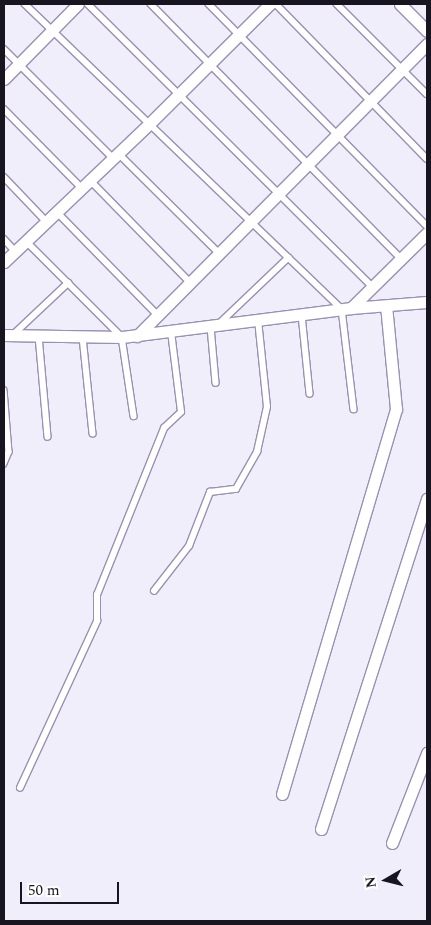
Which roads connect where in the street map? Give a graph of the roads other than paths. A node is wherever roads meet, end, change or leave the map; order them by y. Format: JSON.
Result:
{"nodes":[{"id":1,"x":25,"y":4,"type":"edge"},
{"id":2,"x":78,"y":4,"type":"edge"},
{"id":3,"x":88,"y":4,"type":"edge"},
{"id":4,"x":151,"y":4,"type":"edge"},
{"id":5,"x":208,"y":4,"type":"edge"},
{"id":6,"x":270,"y":4,"type":"edge"},
{"id":7,"x":276,"y":4,"type":"edge"},
{"id":8,"x":337,"y":4,"type":"edge"},
{"id":9,"x":400,"y":4,"type":"edge"},
{"id":10,"x":52,"y":31,"type":"junction"},
{"id":11,"x":427,"y":31,"type":"edge"},
{"id":12,"x":238,"y":34,"type":"junction"},
{"id":13,"x":427,"y":44,"type":"edge"},
{"id":14,"x":4,"y":49,"type":"edge"},
{"id":15,"x":209,"y":63,"type":"junction"},
{"id":16,"x":18,"y":64,"type":"junction"},
{"id":17,"x":402,"y":69,"type":"junction"},
{"id":18,"x":4,"y":78,"type":"edge"},
{"id":19,"x":178,"y":93,"type":"junction"},
{"id":20,"x":427,"y":94,"type":"edge"},
{"id":21,"x":370,"y":101,"type":"junction"},
{"id":22,"x":4,"y":109,"type":"edge"},
{"id":23,"x":150,"y":123,"type":"junction"},
{"id":24,"x":337,"y":134,"type":"junction"},
{"id":25,"x":115,"y":155,"type":"junction"},
{"id":26,"x":427,"y":158,"type":"edge"},
{"id":27,"x":308,"y":163,"type":"junction"},
{"id":28,"x":4,"y":177,"type":"edge"},
{"id":29,"x":85,"y":183,"type":"junction"},
{"id":30,"x":278,"y":193,"type":"junction"},
{"id":31,"x":56,"y":211,"type":"junction"},
{"id":32,"x":46,"y":220,"type":"junction"},
{"id":33,"x":250,"y":221,"type":"junction"},
{"id":34,"x":427,"y":226,"type":"edge"},
{"id":35,"x":427,"y":233,"type":"edge"},
{"id":36,"x":4,"y":239,"type":"edge"},
{"id":37,"x":26,"y":241,"type":"junction"},
{"id":38,"x":15,"y":251,"type":"junction"},
{"id":39,"x":219,"y":253,"type":"junction"},
{"id":40,"x":288,"y":258,"type":"junction"},
{"id":41,"x":402,"y":258,"type":"junction"},
{"id":42,"x":4,"y":262,"type":"edge"},
{"id":43,"x":190,"y":282,"type":"junction"},
{"id":44,"x":68,"y":283,"type":"junction"},
{"id":45,"x":373,"y":287,"type":"junction"},
{"id":46,"x":427,"y":302,"type":"edge"},
{"id":47,"x":386,"y":306,"type":"junction"},
{"id":48,"x":347,"y":308,"type":"junction"},
{"id":49,"x":158,"y":315,"type":"junction"},
{"id":50,"x":302,"y":315,"type":"junction"},
{"id":51,"x":258,"y":320,"type":"junction"},
{"id":52,"x":214,"y":326,"type":"junction"},
{"id":53,"x":171,"y":332,"type":"junction"},
{"id":54,"x":8,"y":335,"type":"edge"},
{"id":55,"x":39,"y":336,"type":"junction"},
{"id":56,"x":136,"y":336,"type":"junction"},
{"id":57,"x":83,"y":337,"type":"junction"},
{"id":58,"x":122,"y":337,"type":"junction"},
{"id":59,"x":216,"y":384,"type":"dead end"},
{"id":60,"x":4,"y":390,"type":"edge"},
{"id":61,"x":310,"y":394,"type":"dead end"},
{"id":62,"x":354,"y":409,"type":"dead end"},
{"id":63,"x":134,"y":416,"type":"dead end"},
{"id":64,"x":6,"y":427,"type":"edge"},
{"id":65,"x":93,"y":433,"type":"dead end"},
{"id":66,"x":48,"y":437,"type":"dead end"},
{"id":67,"x":4,"y":464,"type":"edge"},
{"id":68,"x":427,"y":499,"type":"edge"},
{"id":69,"x":154,"y":592,"type":"dead end"},
{"id":70,"x":427,"y":753,"type":"edge"},
{"id":71,"x":20,"y":788,"type":"dead end"},
{"id":72,"x":282,"y":794,"type":"dead end"},
{"id":73,"x":321,"y":829,"type":"dead end"},
{"id":74,"x":392,"y":843,"type":"dead end"}],
"edges":[{"from":1,"to":10,"type":"lane"},
{"from":2,"to":10,"type":"street"},
{"from":3,"to":19,"type":"lane"},
{"from":4,"to":15,"type":"lane"},
{"from":5,"to":12,"type":"lane"},
{"from":6,"to":12,"type":"street"},
{"from":7,"to":21,"type":"lane"},
{"from":8,"to":17,"type":"lane"},
{"from":9,"to":11,"type":"street"},
{"from":10,"to":16,"type":"street"},
{"from":10,"to":23,"type":"lane"},
{"from":12,"to":15,"type":"street"},
{"from":12,"to":24,"type":"lane"},
{"from":13,"to":17,"type":"street"},
{"from":14,"to":16,"type":"lane"},
{"from":15,"to":19,"type":"street"},
{"from":15,"to":27,"type":"lane"},
{"from":16,"to":18,"type":"street"},
{"from":16,"to":25,"type":"lane"},
{"from":17,"to":20,"type":"lane"},
{"from":17,"to":21,"type":"street"},
{"from":19,"to":23,"type":"street"},
{"from":19,"to":30,"type":"lane"},
{"from":21,"to":24,"type":"street"},
{"from":21,"to":26,"type":"lane"},
{"from":22,"to":29,"type":"lane"},
{"from":23,"to":25,"type":"street"},
{"from":23,"to":33,"type":"lane"},
{"from":24,"to":27,"type":"street"},
{"from":24,"to":34,"type":"lane"},
{"from":25,"to":29,"type":"street"},
{"from":25,"to":39,"type":"lane"},
{"from":27,"to":30,"type":"street"},
{"from":27,"to":41,"type":"lane"},
{"from":28,"to":32,"type":"lane"},
{"from":29,"to":31,"type":"street"},
{"from":29,"to":43,"type":"lane"},
{"from":30,"to":33,"type":"street"},
{"from":30,"to":45,"type":"lane"},
{"from":31,"to":32,"type":"street"},
{"from":31,"to":49,"type":"lane"},
{"from":32,"to":37,"type":"street"},
{"from":33,"to":39,"type":"street"},
{"from":33,"to":40,"type":"lane"},
{"from":35,"to":41,"type":"street"},
{"from":36,"to":38,"type":"lane"},
{"from":37,"to":38,"type":"street"},
{"from":37,"to":44,"type":"lane"},
{"from":38,"to":42,"type":"street"},
{"from":39,"to":43,"type":"street"},
{"from":40,"to":48,"type":"lane"},
{"from":40,"to":52,"type":"lane"},
{"from":41,"to":45,"type":"street"},
{"from":43,"to":49,"type":"street"},
{"from":44,"to":54,"type":"lane"},
{"from":44,"to":58,"type":"lane"},
{"from":45,"to":48,"type":"street"},
{"from":46,"to":47,"type":"street"},
{"from":47,"to":48,"type":"street"},
{"from":47,"to":72,"type":"street"},
{"from":48,"to":50,"type":"street"},
{"from":48,"to":62,"type":"lane"},
{"from":49,"to":56,"type":"street"},
{"from":50,"to":51,"type":"street"},
{"from":50,"to":61,"type":"lane"},
{"from":51,"to":52,"type":"street"},
{"from":51,"to":69,"type":"lane"},
{"from":52,"to":53,"type":"street"},
{"from":52,"to":59,"type":"lane"},
{"from":53,"to":56,"type":"street"},
{"from":53,"to":71,"type":"lane"},
{"from":54,"to":55,"type":"street"},
{"from":55,"to":57,"type":"street"},
{"from":55,"to":66,"type":"lane"},
{"from":56,"to":58,"type":"street"},
{"from":57,"to":58,"type":"street"},
{"from":57,"to":65,"type":"lane"},
{"from":58,"to":63,"type":"lane"},
{"from":60,"to":64,"type":"lane"},
{"from":64,"to":67,"type":"lane"},
{"from":68,"to":73,"type":"street"},
{"from":70,"to":74,"type":"street"}]}
